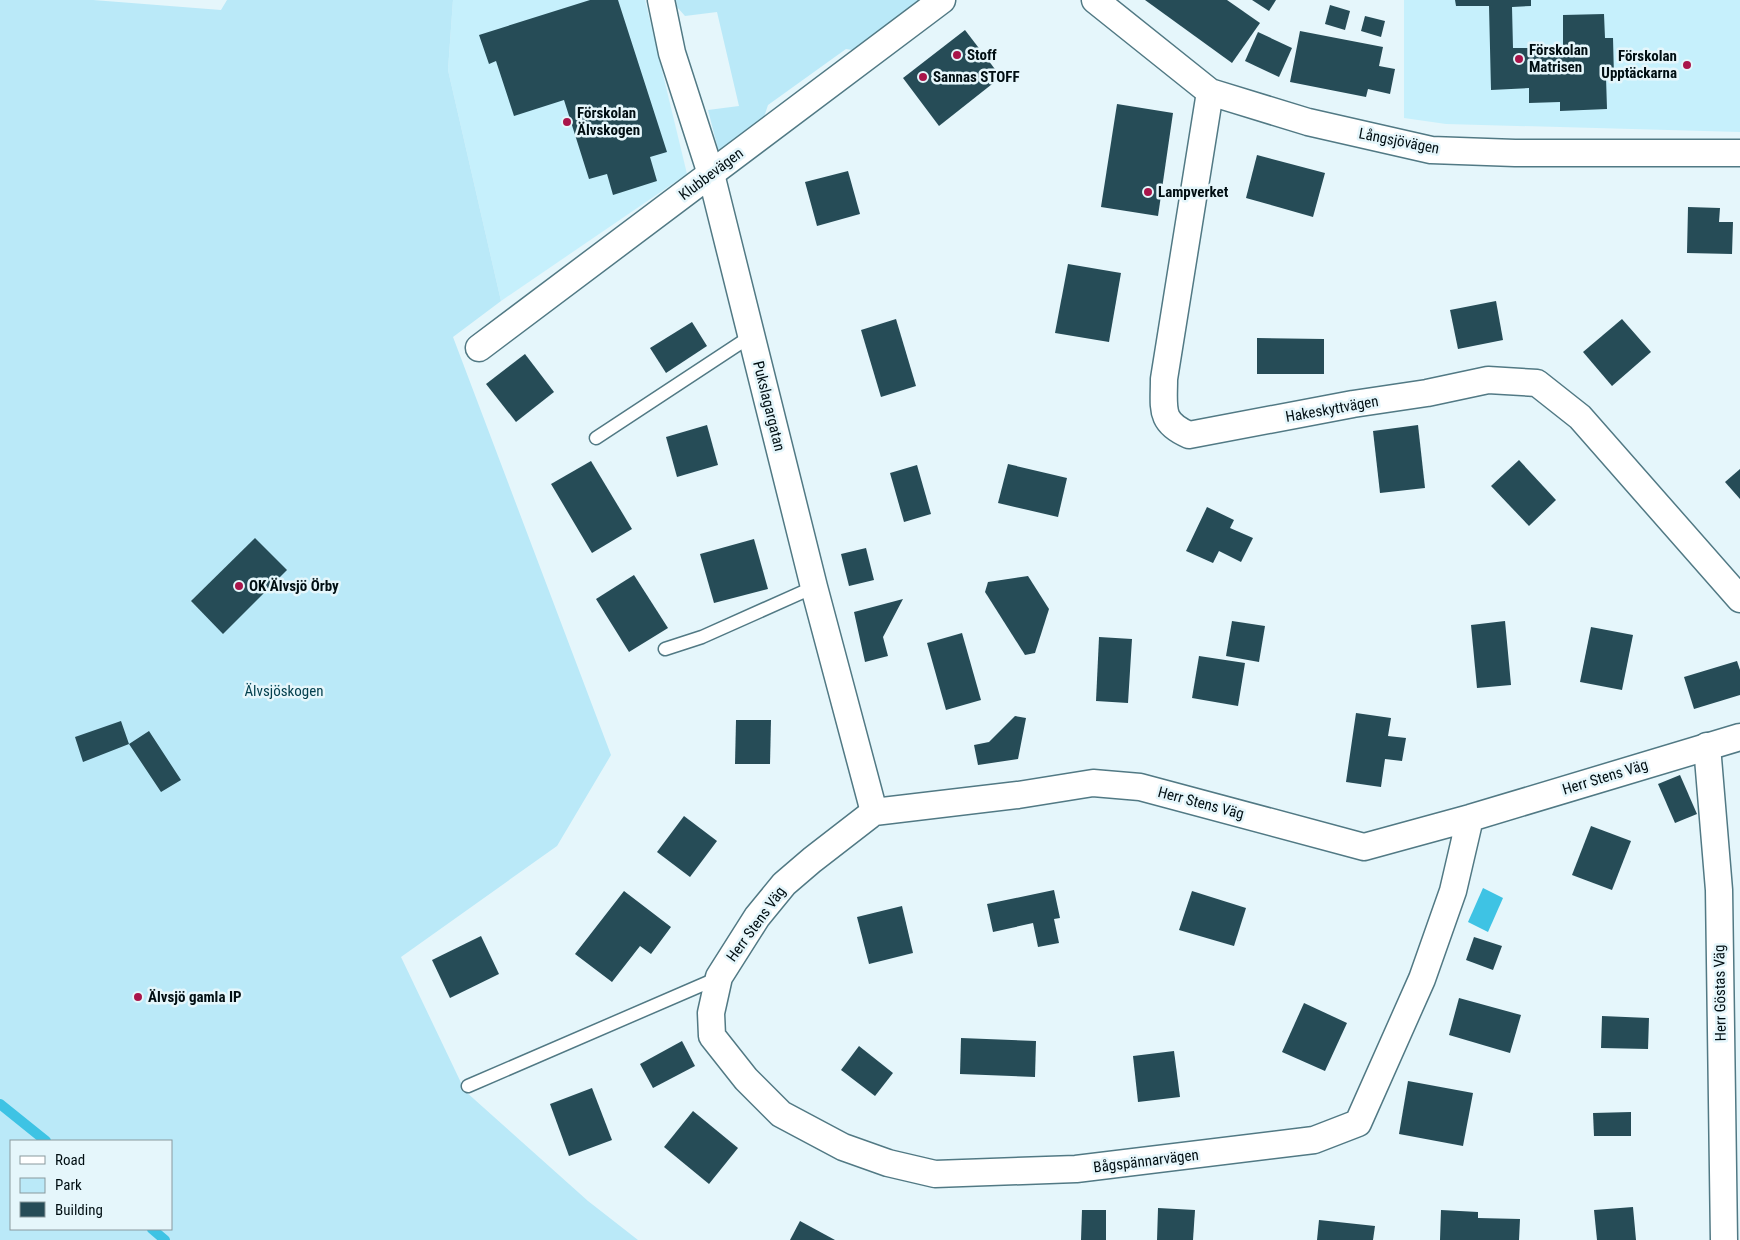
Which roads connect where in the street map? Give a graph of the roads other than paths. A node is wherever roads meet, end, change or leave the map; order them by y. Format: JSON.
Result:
{"nodes":[{"id":1,"x":661,"y":0,"type":"edge"},
{"id":2,"x":942,"y":0,"type":"edge"},
{"id":3,"x":1095,"y":0,"type":"edge"},
{"id":4,"x":1210,"y":92,"type":"junction"},
{"id":5,"x":1740,"y":153,"type":"edge"},
{"id":6,"x":711,"y":174,"type":"junction"},
{"id":7,"x":751,"y":336,"type":"junction"},
{"id":8,"x":479,"y":348,"type":"dead end"},
{"id":9,"x":596,"y":438,"type":"dead end"},
{"id":10,"x":814,"y":587,"type":"junction"},
{"id":11,"x":1740,"y":599,"type":"edge"},
{"id":12,"x":665,"y":650,"type":"dead end"},
{"id":13,"x":1740,"y":737,"type":"edge"},
{"id":14,"x":1707,"y":746,"type":"junction"},
{"id":15,"x":874,"y":812,"type":"junction"},
{"id":16,"x":1470,"y":818,"type":"junction"},
{"id":17,"x":719,"y":978,"type":"junction"},
{"id":18,"x":468,"y":1086,"type":"dead end"},
{"id":19,"x":1724,"y":1240,"type":"edge"}],
"edges":[{"from":1,"to":6,"type":"street","name":"Pukslagargatan"},
{"from":2,"to":6,"type":"street","name":"Klubbevägen"},
{"from":3,"to":4,"type":"street","name":"Långsjövägen"},
{"from":4,"to":5,"type":"street","name":"Långsjövägen"},
{"from":4,"to":11,"type":"street","name":"Hakeskyttvägen"},
{"from":6,"to":7,"type":"street","name":"Pukslagargatan"},
{"from":6,"to":8,"type":"street","name":"Klubbevägen"},
{"from":7,"to":9,"type":"lane"},
{"from":7,"to":10,"type":"street","name":"Pukslagargatan"},
{"from":10,"to":12,"type":"lane"},
{"from":10,"to":15,"type":"street","name":"Pukslagargatan"},
{"from":13,"to":14,"type":"street","name":"Herr Stens Väg"},
{"from":14,"to":16,"type":"street","name":"Herr Stens Väg"},
{"from":14,"to":19,"type":"street","name":"Herr Göstas Väg"},
{"from":15,"to":16,"type":"street","name":"Herr Stens Väg"},
{"from":15,"to":17,"type":"street","name":"Herr Stens Väg"},
{"from":16,"to":17,"type":"street","name":"Bågspännarvägen"},
{"from":17,"to":18,"type":"lane"}]}
